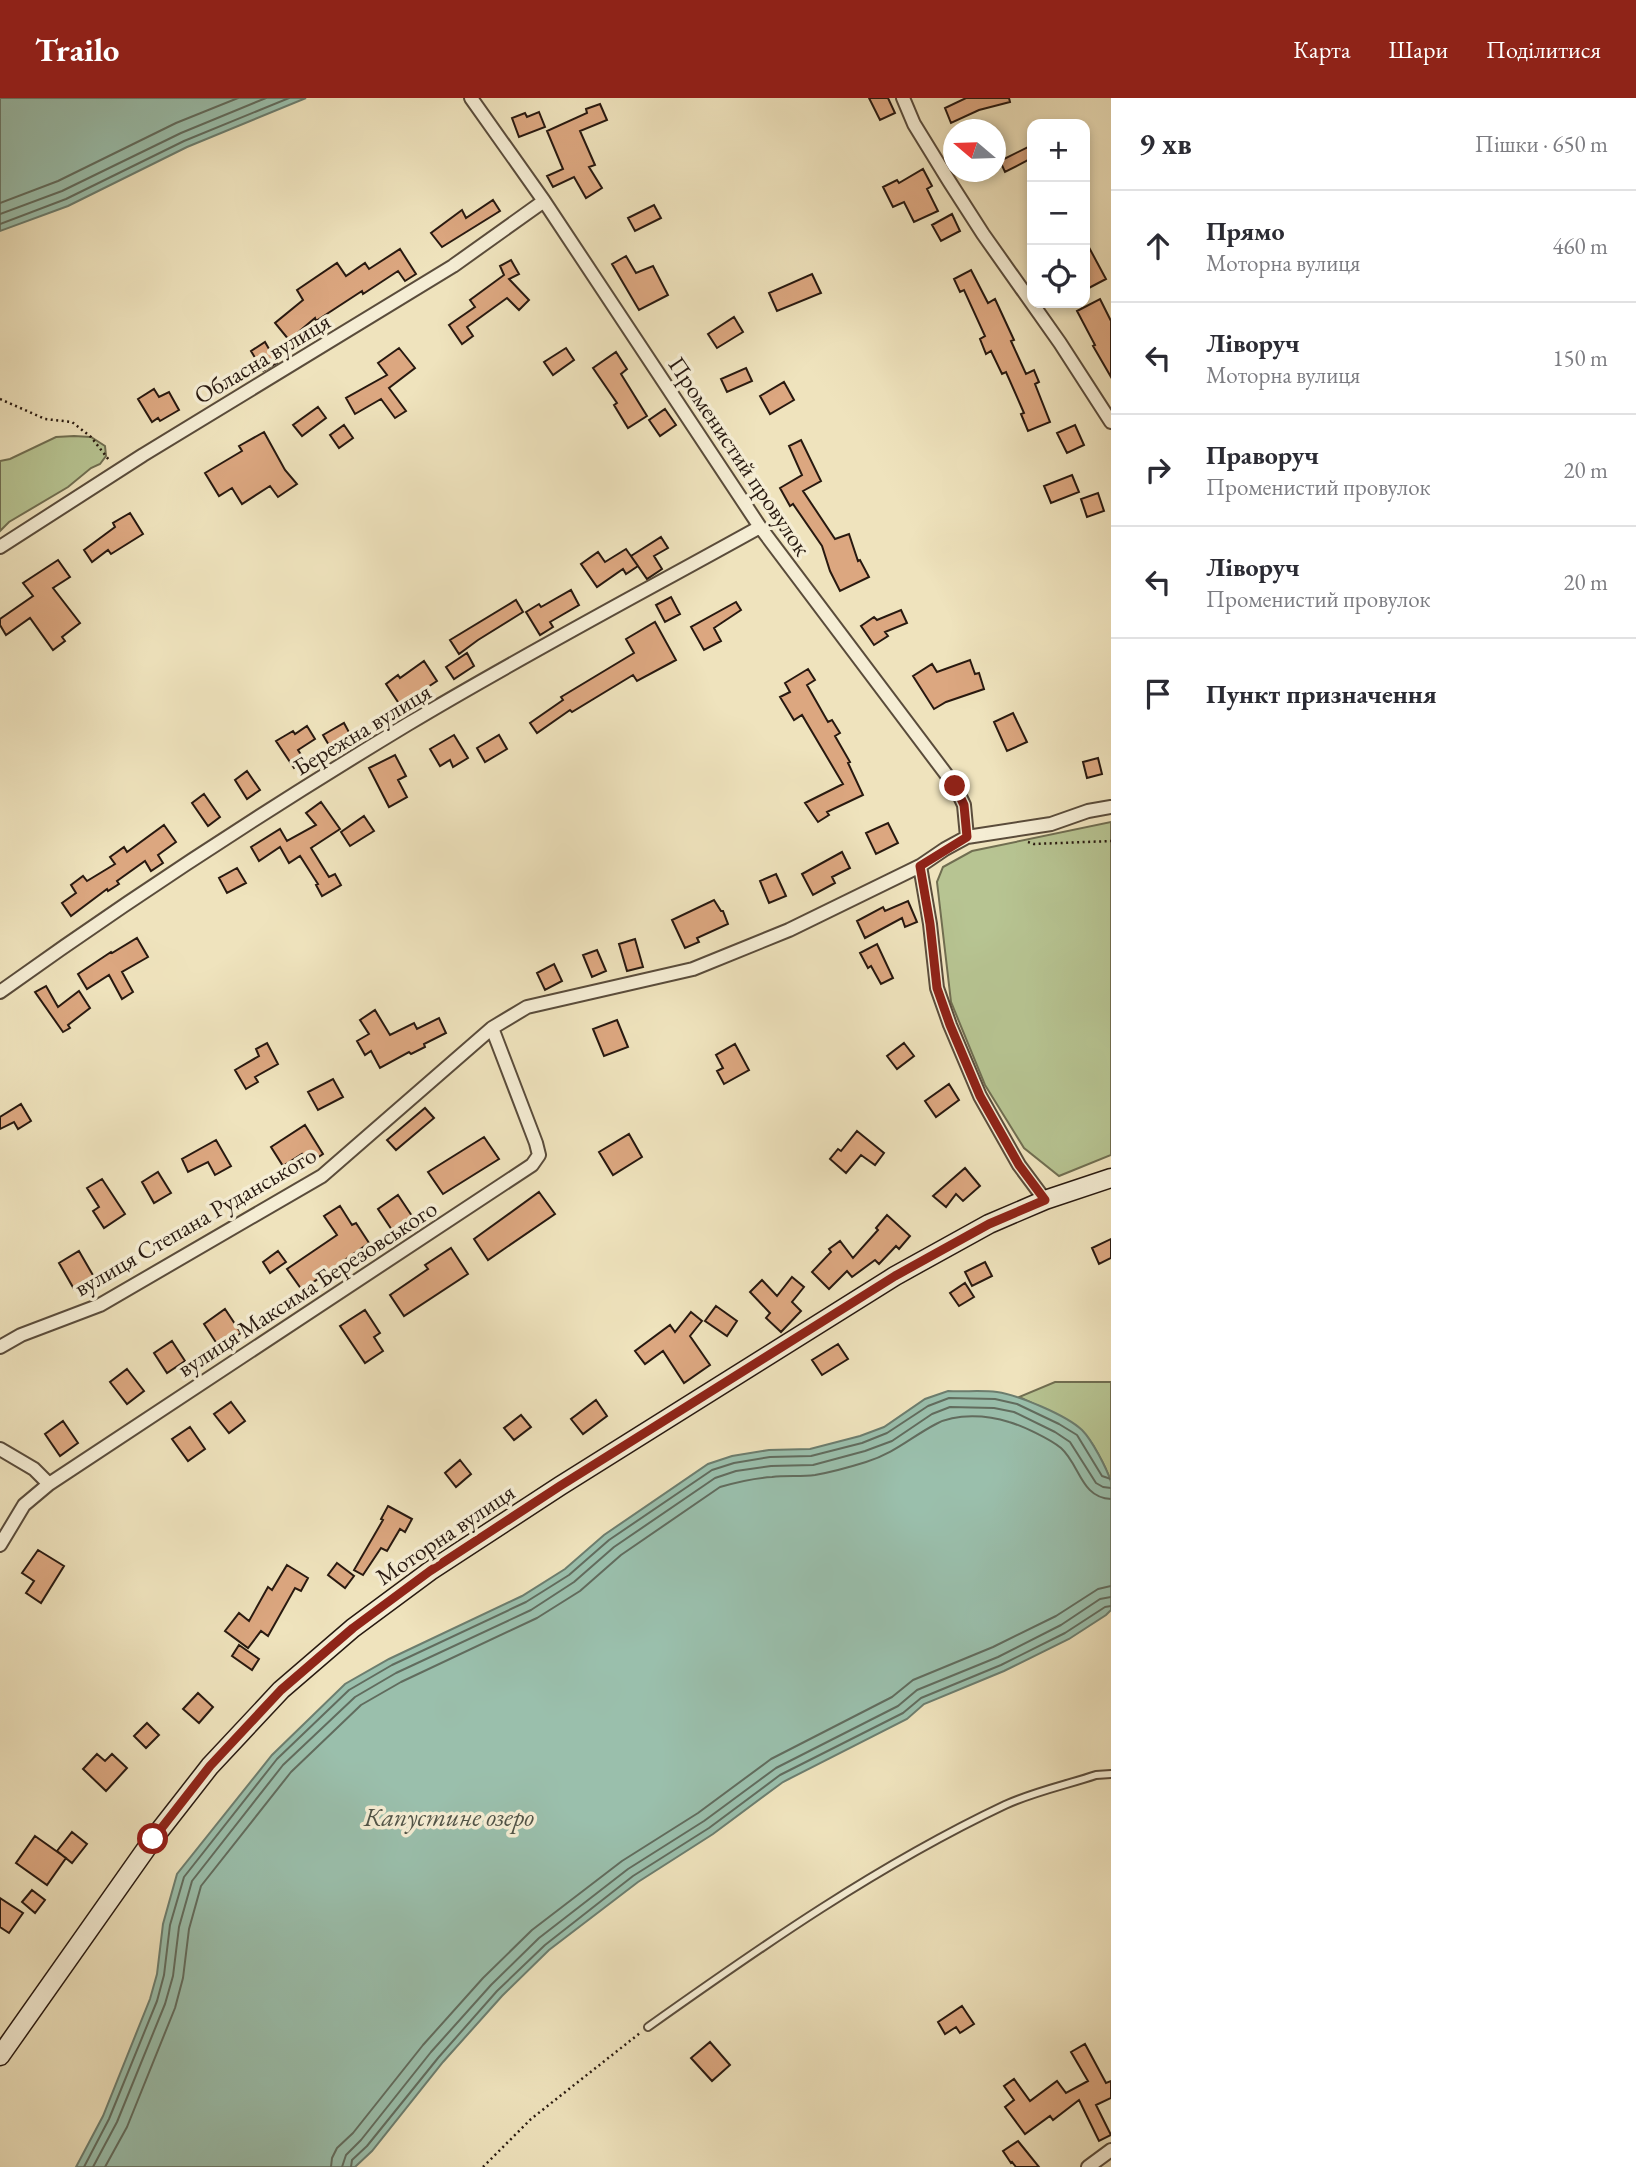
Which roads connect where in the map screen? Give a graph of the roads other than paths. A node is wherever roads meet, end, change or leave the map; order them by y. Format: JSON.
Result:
{"nodes":[{"id":1,"x":471,"y":98,"type":"edge"},
{"id":2,"x":903,"y":98,"type":"edge"},
{"id":3,"x":544,"y":201,"type":"junction"},
{"id":4,"x":1111,"y":422,"type":"edge"},
{"id":5,"x":761,"y":527,"type":"junction"},
{"id":6,"x":0,"y":547,"type":"edge"},
{"id":7,"x":1111,"y":807,"type":"edge"},
{"id":8,"x":967,"y":837,"type":"junction"},
{"id":9,"x":920,"y":866,"type":"junction"},
{"id":10,"x":0,"y":992,"type":"edge"},
{"id":11,"x":492,"y":1028,"type":"junction"},
{"id":12,"x":1111,"y":1178,"type":"edge"},
{"id":13,"x":1045,"y":1200,"type":"junction"},
{"id":14,"x":0,"y":1347,"type":"edge"},
{"id":15,"x":0,"y":1449,"type":"edge"},
{"id":16,"x":49,"y":1484,"type":"junction"},
{"id":17,"x":0,"y":1545,"type":"edge"},
{"id":18,"x":1111,"y":1774,"type":"edge"},
{"id":19,"x":648,"y":2027,"type":"road end"},
{"id":20,"x":0,"y":2056,"type":"edge"},
{"id":21,"x":1111,"y":2150,"type":"edge"},
{"id":22,"x":1088,"y":2167,"type":"edge"}],
"edges":[{"from":1,"to":3,"type":"street","name":"Променистий провулок"},
{"from":2,"to":4,"type":"street"},
{"from":3,"to":5,"type":"street","name":"Променистий провулок"},
{"from":3,"to":6,"type":"street","name":"Обласна вулиця"},
{"from":5,"to":8,"type":"street","name":"Променистий провулок"},
{"from":5,"to":10,"type":"street","name":"Бережна вулиця"},
{"from":7,"to":8,"type":"street"},
{"from":8,"to":9,"type":"street"},
{"from":9,"to":11,"type":"street"},
{"from":9,"to":13,"type":"street"},
{"from":11,"to":14,"type":"street","name":"вулиця Степана Руданського"},
{"from":11,"to":16,"type":"street","name":"вулиця Максима Березовського"},
{"from":12,"to":13,"type":"street","name":"Моторна вулиця"},
{"from":13,"to":20,"type":"street","name":"Моторна вулиця"},
{"from":15,"to":16,"type":"street"},
{"from":16,"to":17,"type":"street","name":"вулиця Максима Березовського"},
{"from":18,"to":19,"type":"lane"},
{"from":21,"to":22,"type":"street"}]}
